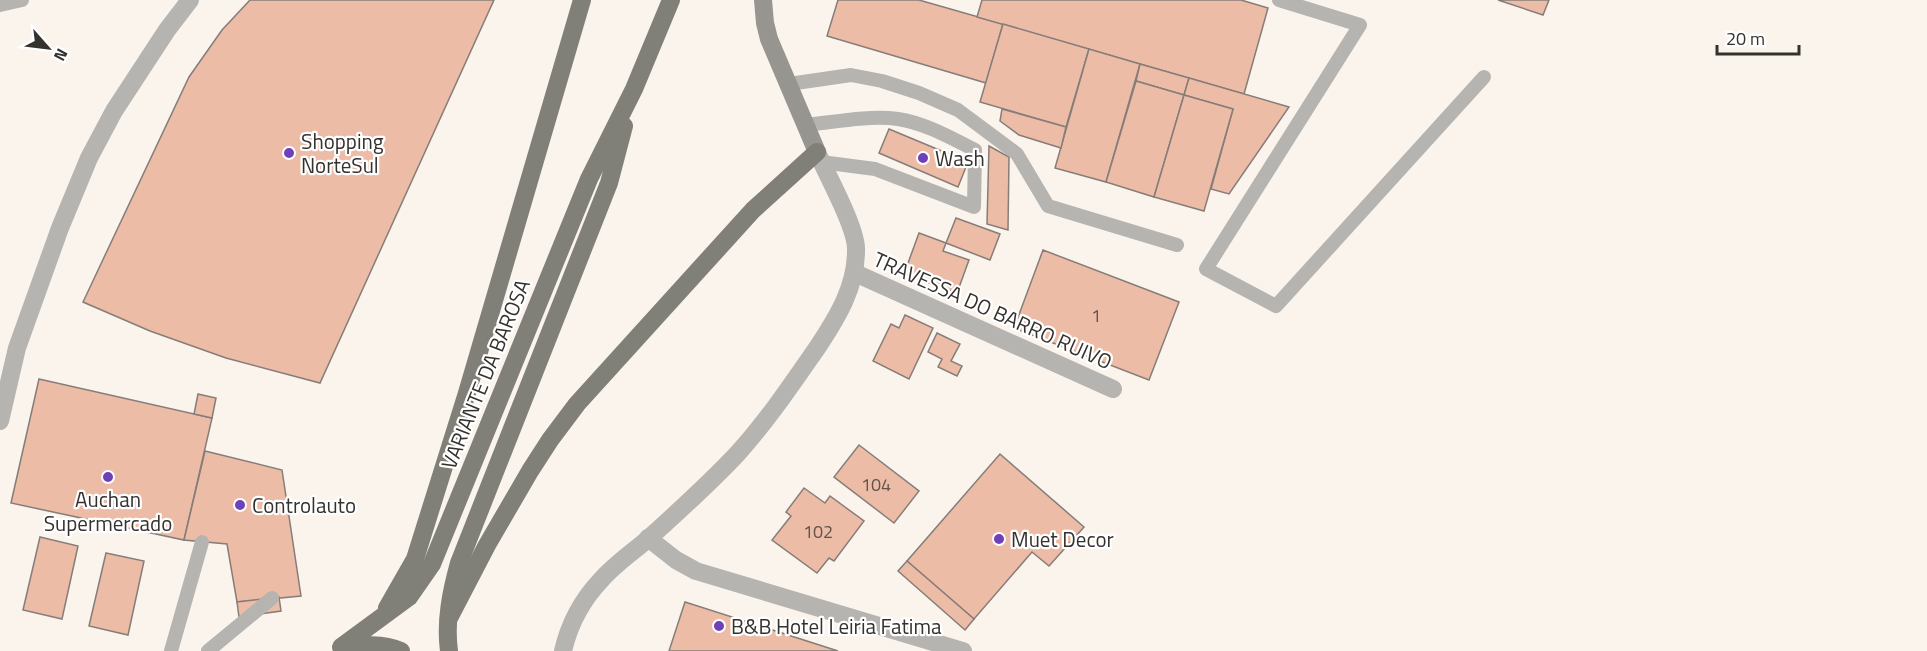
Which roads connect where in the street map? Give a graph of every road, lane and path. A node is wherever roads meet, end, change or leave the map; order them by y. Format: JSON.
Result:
{"nodes":[{"id":1,"x":22,"y":0,"type":"edge"},
{"id":2,"x":190,"y":0,"type":"edge"},
{"id":3,"x":582,"y":0,"type":"edge"},
{"id":4,"x":671,"y":0,"type":"edge"},
{"id":5,"x":763,"y":0,"type":"edge"},
{"id":6,"x":1279,"y":0,"type":"edge"},
{"id":7,"x":0,"y":5,"type":"edge"},
{"id":8,"x":1484,"y":77,"type":"dead end"},
{"id":9,"x":789,"y":84,"type":"junction"},
{"id":10,"x":634,"y":89,"type":"junction"},
{"id":11,"x":806,"y":125,"type":"junction"},
{"id":12,"x":819,"y":157,"type":"junction"},
{"id":13,"x":1177,"y":245,"type":"dead end"},
{"id":14,"x":855,"y":273,"type":"junction"},
{"id":15,"x":1113,"y":389,"type":"dead end"},
{"id":16,"x":0,"y":422,"type":"edge"},
{"id":17,"x":648,"y":538,"type":"junction"},
{"id":18,"x":202,"y":542,"type":"dead end"},
{"id":19,"x":272,"y":598,"type":"dead end"},
{"id":20,"x":383,"y":616,"type":"junction"},
{"id":21,"x":449,"y":618,"type":"junction"},
{"id":22,"x":337,"y":649,"type":"edge"},
{"id":23,"x":171,"y":651,"type":"edge"},
{"id":24,"x":208,"y":651,"type":"edge"},
{"id":25,"x":401,"y":651,"type":"edge"},
{"id":26,"x":449,"y":651,"type":"edge"},
{"id":27,"x":563,"y":651,"type":"edge"},
{"id":28,"x":963,"y":651,"type":"edge"}],
"edges":[{"from":1,"to":7,"type":"lane"},
{"from":2,"to":16,"type":"street"},
{"from":3,"to":20,"type":"main road"},
{"from":4,"to":10,"type":"main road","name":"VARIANTE DA BAROSA"},
{"from":5,"to":9,"type":"main road"},
{"from":6,"to":8,"type":"lane"},
{"from":9,"to":11,"type":"main road"},
{"from":9,"to":13,"type":"lane"},
{"from":10,"to":20,"type":"main road","name":"VARIANTE DA BAROSA"},
{"from":10,"to":21,"type":"main road","name":"VARIANTE DA BAROSA"},
{"from":11,"to":12,"type":"main road"},
{"from":11,"to":12,"type":"lane"},
{"from":12,"to":14,"type":"street"},
{"from":12,"to":21,"type":"main road"},
{"from":14,"to":15,"type":"street","name":"TRAVESSA DO BARRO RUIVO"},
{"from":14,"to":17,"type":"street"},
{"from":17,"to":27,"type":"street"},
{"from":17,"to":28,"type":"street"},
{"from":18,"to":23,"type":"lane"},
{"from":19,"to":24,"type":"lane"},
{"from":20,"to":22,"type":"main road","name":"VARIANTE DA BAROSA"},
{"from":21,"to":26,"type":"main road","name":"VARIANTE DA BAROSA"},
{"from":22,"to":25,"type":"main road"}]}
